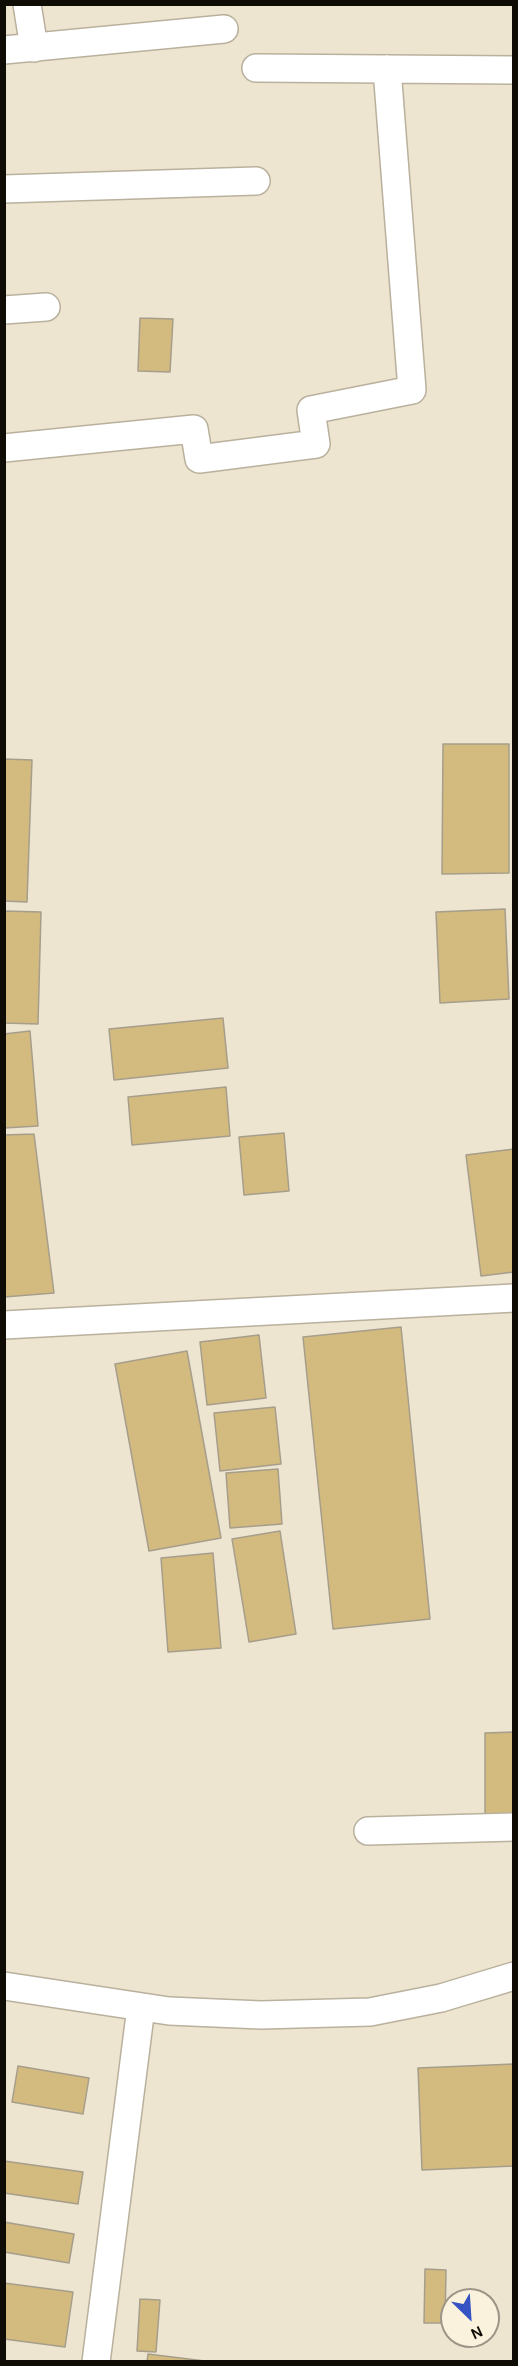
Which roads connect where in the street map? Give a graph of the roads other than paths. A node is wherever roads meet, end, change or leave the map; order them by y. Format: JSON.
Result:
{"nodes":[{"id":1,"x":27,"y":4,"type":"edge"},
{"id":2,"x":224,"y":29,"type":"dead end"},
{"id":3,"x":34,"y":48,"type":"junction"},
{"id":4,"x":4,"y":50,"type":"edge"},
{"id":5,"x":256,"y":68,"type":"dead end"},
{"id":6,"x":387,"y":69,"type":"junction"},
{"id":7,"x":513,"y":70,"type":"edge"},
{"id":8,"x":256,"y":181,"type":"dead end"},
{"id":9,"x":4,"y":189,"type":"edge"},
{"id":10,"x":46,"y":307,"type":"dead end"},
{"id":11,"x":4,"y":310,"type":"edge"},
{"id":12,"x":4,"y":448,"type":"edge"},
{"id":13,"x":513,"y":1298,"type":"edge"},
{"id":14,"x":4,"y":1325,"type":"edge"},
{"id":15,"x":513,"y":1827,"type":"edge"},
{"id":16,"x":368,"y":1831,"type":"dead end"},
{"id":17,"x":513,"y":1976,"type":"edge"},
{"id":18,"x":4,"y":1986,"type":"edge"},
{"id":19,"x":141,"y":2007,"type":"junction"},
{"id":20,"x":96,"y":2361,"type":"edge"}],
"edges":[{"from":1,"to":3,"type":"street"},
{"from":2,"to":3,"type":"street"},
{"from":3,"to":4,"type":"street"},
{"from":5,"to":6,"type":"street"},
{"from":6,"to":7,"type":"street"},
{"from":6,"to":12,"type":"street"},
{"from":8,"to":9,"type":"street"},
{"from":10,"to":11,"type":"street"},
{"from":13,"to":14,"type":"street"},
{"from":15,"to":16,"type":"street"},
{"from":17,"to":19,"type":"street"},
{"from":18,"to":19,"type":"street"},
{"from":19,"to":20,"type":"street"}]}
